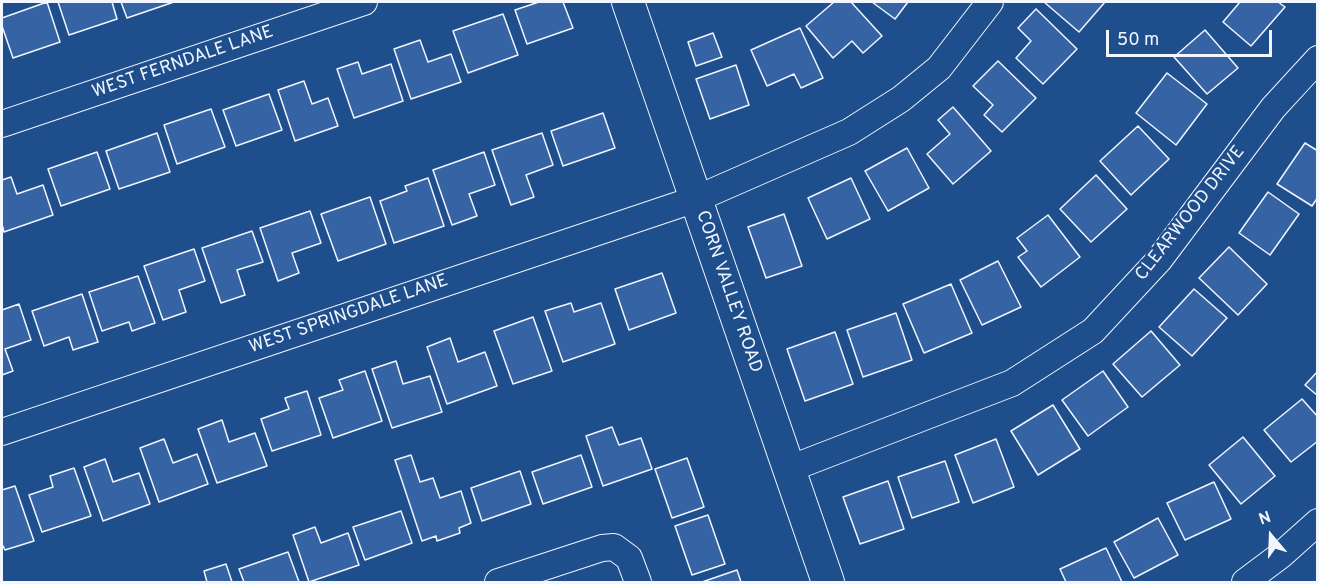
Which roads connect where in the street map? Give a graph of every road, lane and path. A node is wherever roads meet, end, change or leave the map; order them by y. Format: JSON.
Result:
{"nodes":[{"id":1,"x":364,"y":2,"type":"edge"},
{"id":2,"x":628,"y":2,"type":"edge"},
{"id":3,"x":990,"y":2,"type":"edge"},
{"id":4,"x":1317,"y":59,"type":"edge"},
{"id":5,"x":2,"y":124,"type":"edge"},
{"id":6,"x":696,"y":199,"type":"junction"},
{"id":7,"x":2,"y":432,"type":"edge"},
{"id":8,"x":789,"y":469,"type":"junction"},
{"id":9,"x":1317,"y":522,"type":"edge"},
{"id":10,"x":498,"y":582,"type":"edge"},
{"id":11,"x":638,"y":582,"type":"edge"},
{"id":12,"x":828,"y":582,"type":"edge"},
{"id":13,"x":1245,"y":582,"type":"edge"}],
"edges":[{"from":1,"to":5,"type":"street","name":"WEST FERNDALE LANE"},
{"from":2,"to":6,"type":"main road","name":"CORN VALLEY ROAD"},
{"from":3,"to":6,"type":"street","name":"WEST SPRINGDALE LANE"},
{"from":4,"to":8,"type":"street","name":"CLEARWOOD DRIVE"},
{"from":6,"to":7,"type":"street","name":"WEST SPRINGDALE LANE"},
{"from":6,"to":8,"type":"main road","name":"CORN VALLEY ROAD"},
{"from":8,"to":12,"type":"main road","name":"CORN VALLEY ROAD"},
{"from":9,"to":13,"type":"street"},
{"from":10,"to":11,"type":"street"}]}
